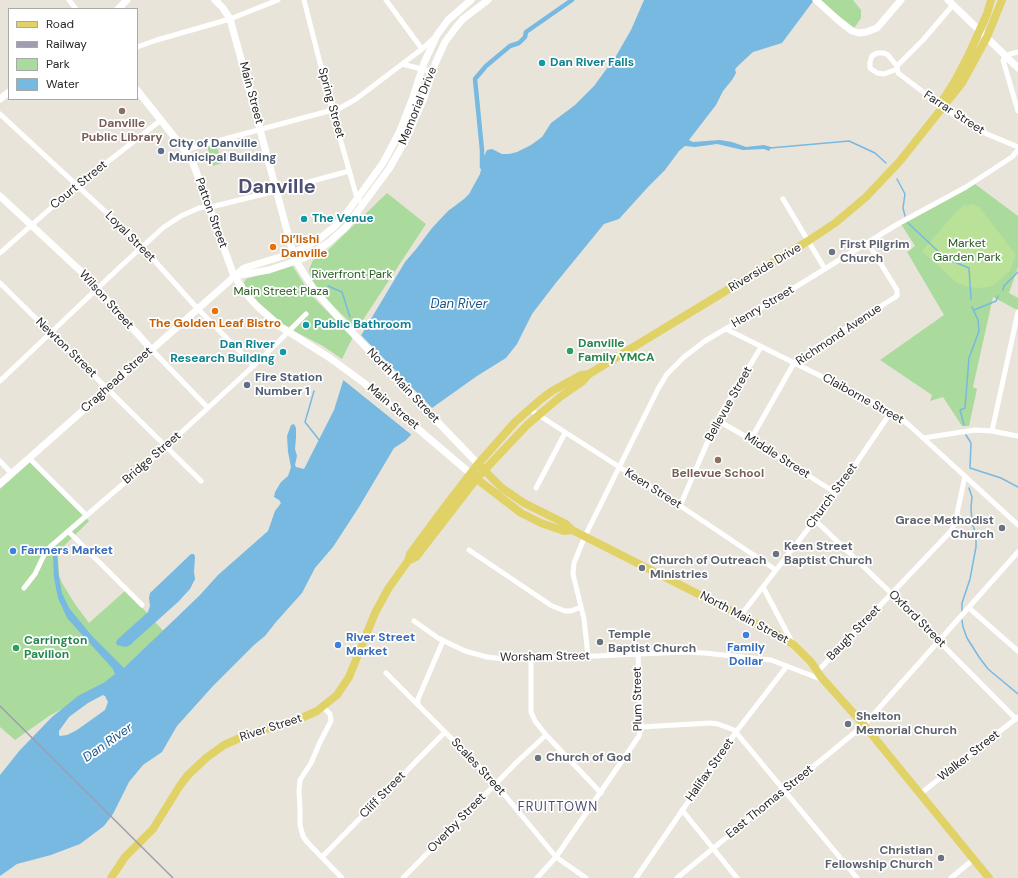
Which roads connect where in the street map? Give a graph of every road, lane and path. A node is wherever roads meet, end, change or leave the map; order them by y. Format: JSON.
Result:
{"nodes":[{"id":1,"x":68,"y":0,"type":"edge"},
{"id":2,"x":127,"y":0,"type":"edge"},
{"id":3,"x":215,"y":0,"type":"edge"},
{"id":4,"x":278,"y":0,"type":"edge"},
{"id":5,"x":304,"y":0,"type":"edge"},
{"id":6,"x":386,"y":0,"type":"edge"},
{"id":7,"x":471,"y":0,"type":"edge"},
{"id":8,"x":488,"y":0,"type":"edge"},
{"id":9,"x":816,"y":0,"type":"edge"},
{"id":10,"x":901,"y":0,"type":"edge"},
{"id":11,"x":991,"y":0,"type":"edge"},
{"id":12,"x":1002,"y":0,"type":"edge"},
{"id":13,"x":951,"y":2,"type":"edge"},
{"id":14,"x":75,"y":8,"type":"edge"},
{"id":15,"x":119,"y":8,"type":"edge"},
{"id":16,"x":230,"y":19,"type":"junction"},
{"id":17,"x":980,"y":30,"type":"junction"},
{"id":18,"x":437,"y":35,"type":"junction"},
{"id":19,"x":987,"y":37,"type":"junction"},
{"id":20,"x":138,"y":47,"type":"edge"},
{"id":21,"x":422,"y":49,"type":"junction"},
{"id":22,"x":1018,"y":52,"type":"edge"},
{"id":23,"x":1006,"y":56,"type":"junction"},
{"id":24,"x":402,"y":64,"type":"junction"},
{"id":25,"x":897,"y":68,"type":"junction"},
{"id":26,"x":1018,"y":68,"type":"edge"},
{"id":27,"x":422,"y":70,"type":"junction"},
{"id":28,"x":433,"y":72,"type":"junction"},
{"id":29,"x":138,"y":91,"type":"edge"},
{"id":30,"x":8,"y":93,"type":"edge"},
{"id":31,"x":0,"y":99,"type":"edge"},
{"id":32,"x":332,"y":110,"type":"junction"},
{"id":33,"x":1018,"y":111,"type":"edge"},
{"id":34,"x":0,"y":114,"type":"edge"},
{"id":35,"x":161,"y":120,"type":"junction"},
{"id":36,"x":401,"y":128,"type":"junction"},
{"id":37,"x":260,"y":130,"type":"junction"},
{"id":38,"x":408,"y":134,"type":"junction"},
{"id":39,"x":920,"y":136,"type":"junction"},
{"id":40,"x":1018,"y":148,"type":"edge"},
{"id":41,"x":184,"y":150,"type":"junction"},
{"id":42,"x":350,"y":171,"type":"junction"},
{"id":43,"x":76,"y":186,"type":"junction"},
{"id":44,"x":276,"y":191,"type":"junction"},
{"id":45,"x":0,"y":196,"type":"edge"},
{"id":46,"x":357,"y":198,"type":"junction"},
{"id":47,"x":783,"y":199,"type":"dead end"},
{"id":48,"x":363,"y":204,"type":"junction"},
{"id":49,"x":209,"y":206,"type":"junction"},
{"id":50,"x":31,"y":225,"type":"junction"},
{"id":51,"x":808,"y":241,"type":"junction"},
{"id":52,"x":868,"y":243,"type":"junction"},
{"id":53,"x":142,"y":247,"type":"junction"},
{"id":54,"x":0,"y":253,"type":"edge"},
{"id":55,"x":293,"y":253,"type":"junction"},
{"id":56,"x":296,"y":261,"type":"junction"},
{"id":57,"x":825,"y":269,"type":"junction"},
{"id":58,"x":234,"y":276,"type":"junction"},
{"id":59,"x":0,"y":283,"type":"edge"},
{"id":60,"x":97,"y":289,"type":"junction"},
{"id":61,"x":197,"y":308,"type":"junction"},
{"id":62,"x":1018,"y":312,"type":"edge"},
{"id":63,"x":306,"y":314,"type":"dead end"},
{"id":64,"x":726,"y":329,"type":"junction"},
{"id":65,"x":1016,"y":331,"type":"edge"},
{"id":66,"x":51,"y":332,"type":"junction"},
{"id":67,"x":288,"y":332,"type":"junction"},
{"id":68,"x":312,"y":346,"type":"joint"},
{"id":69,"x":761,"y":347,"type":"junction"},
{"id":70,"x":151,"y":349,"type":"junction"},
{"id":71,"x":794,"y":363,"type":"junction"},
{"id":72,"x":254,"y":366,"type":"junction"},
{"id":73,"x":590,"y":374,"type":"junction"},
{"id":74,"x":0,"y":380,"type":"edge"},
{"id":75,"x":107,"y":388,"type":"junction"},
{"id":76,"x":208,"y":408,"type":"junction"},
{"id":77,"x":529,"y":409,"type":"junction"},
{"id":78,"x":891,"y":412,"type":"junction"},
{"id":79,"x":538,"y":415,"type":"junction"},
{"id":80,"x":717,"y":420,"type":"junction"},
{"id":81,"x":992,"y":431,"type":"junction"},
{"id":82,"x":565,"y":433,"type":"junction"},
{"id":83,"x":1018,"y":436,"type":"edge"},
{"id":84,"x":923,"y":438,"type":"junction"},
{"id":85,"x":751,"y":439,"type":"junction"},
{"id":86,"x":166,"y":447,"type":"junction"},
{"id":87,"x":29,"y":458,"type":"junction"},
{"id":88,"x":0,"y":461,"type":"edge"},
{"id":89,"x":481,"y":467,"type":"junction"},
{"id":90,"x":619,"y":467,"type":"junction"},
{"id":91,"x":12,"y":474,"type":"junction"},
{"id":92,"x":474,"y":476,"type":"junction"},
{"id":93,"x":965,"y":476,"type":"junction"},
{"id":94,"x":201,"y":481,"type":"dead end"},
{"id":95,"x":0,"y":484,"type":"edge"},
{"id":96,"x":536,"y":488,"type":"dead end"},
{"id":97,"x":836,"y":493,"type":"junction"},
{"id":98,"x":680,"y":506,"type":"junction"},
{"id":99,"x":86,"y":515,"type":"junction"},
{"id":100,"x":815,"y":520,"type":"junction"},
{"id":101,"x":1018,"y":525,"type":"edge"},
{"id":102,"x":572,"y":530,"type":"junction"},
{"id":103,"x":68,"y":531,"type":"junction"},
{"id":104,"x":586,"y":536,"type":"junction"},
{"id":105,"x":469,"y":550,"type":"dead end"},
{"id":106,"x":1018,"y":552,"type":"edge"},
{"id":107,"x":776,"y":570,"type":"junction"},
{"id":108,"x":763,"y":587,"type":"junction"},
{"id":109,"x":24,"y":588,"type":"dead end"},
{"id":110,"x":892,"y":594,"type":"junction"},
{"id":111,"x":142,"y":605,"type":"dead end"},
{"id":112,"x":581,"y":607,"type":"junction"},
{"id":113,"x":969,"y":608,"type":"junction"},
{"id":114,"x":741,"y":615,"type":"junction"},
{"id":115,"x":414,"y":621,"type":"dead end"},
{"id":116,"x":443,"y":641,"type":"junction"},
{"id":117,"x":939,"y":641,"type":"junction"},
{"id":118,"x":794,"y":645,"type":"junction"},
{"id":119,"x":1018,"y":651,"type":"edge"},
{"id":120,"x":638,"y":654,"type":"junction"},
{"id":121,"x":588,"y":656,"type":"junction"},
{"id":122,"x":531,"y":660,"type":"junction"},
{"id":123,"x":787,"y":666,"type":"junction"},
{"id":124,"x":386,"y":672,"type":"dead end"},
{"id":125,"x":817,"y":672,"type":"junction"},
{"id":126,"x":824,"y":681,"type":"junction"},
{"id":127,"x":418,"y":705,"type":"junction"},
{"id":128,"x":323,"y":707,"type":"junction"},
{"id":129,"x":1017,"y":718,"type":"edge"},
{"id":130,"x":864,"y":725,"type":"junction"},
{"id":131,"x":641,"y":726,"type":"junction"},
{"id":132,"x":445,"y":732,"type":"junction"},
{"id":133,"x":736,"y":732,"type":"junction"},
{"id":134,"x":546,"y":735,"type":"junction"},
{"id":135,"x":495,"y":784,"type":"junction"},
{"id":136,"x":785,"y":790,"type":"junction"},
{"id":137,"x":601,"y":793,"type":"junction"},
{"id":138,"x":920,"y":794,"type":"junction"},
{"id":139,"x":682,"y":810,"type":"junction"},
{"id":140,"x":714,"y":848,"type":"junction"},
{"id":141,"x":322,"y":857,"type":"junction"},
{"id":142,"x":556,"y":857,"type":"junction"},
{"id":143,"x":974,"y":859,"type":"junction"},
{"id":144,"x":110,"y":878,"type":"edge"},
{"id":145,"x":342,"y":878,"type":"edge"},
{"id":146,"x":403,"y":878,"type":"edge"},
{"id":147,"x":537,"y":878,"type":"edge"},
{"id":148,"x":586,"y":878,"type":"edge"},
{"id":149,"x":636,"y":878,"type":"edge"},
{"id":150,"x":677,"y":878,"type":"edge"},
{"id":151,"x":738,"y":878,"type":"edge"},
{"id":152,"x":857,"y":878,"type":"edge"},
{"id":153,"x":951,"y":878,"type":"edge"},
{"id":154,"x":989,"y":878,"type":"edge"}],
"edges":[{"from":1,"to":14,"type":"street"},
{"from":2,"to":15,"type":"main road"},
{"from":3,"to":16,"type":"main road","name":"Main Street"},
{"from":4,"to":16,"type":"street"},
{"from":5,"to":32,"type":"street","name":"Spring Street"},
{"from":6,"to":21,"type":"street"},
{"from":7,"to":18,"type":"main road","name":"Memorial Drive"},
{"from":8,"to":28,"type":"main road","name":"Memorial Drive"},
{"from":9,"to":10,"type":"main road"},
{"from":11,"to":17,"type":"main road","name":"Riverside Drive"},
{"from":12,"to":19,"type":"main road","name":"Riverside Drive"},
{"from":13,"to":17,"type":"main road"},
{"from":13,"to":25,"type":"street"},
{"from":16,"to":20,"type":"street"},
{"from":16,"to":37,"type":"main road","name":"Main Street"},
{"from":17,"to":19,"type":"main road"},
{"from":17,"to":39,"type":"main road","name":"Riverside Drive"},
{"from":18,"to":21,"type":"street"},
{"from":18,"to":27,"type":"main road","name":"Memorial Drive"},
{"from":19,"to":23,"type":"main road"},
{"from":19,"to":39,"type":"main road","name":"Riverside Drive"},
{"from":21,"to":24,"type":"street"},
{"from":22,"to":23,"type":"street"},
{"from":23,"to":26,"type":"main road"},
{"from":23,"to":33,"type":"street"},
{"from":24,"to":27,"type":"street"},
{"from":24,"to":32,"type":"street"},
{"from":25,"to":25,"type":"street","name":"Farrar Street"},
{"from":25,"to":40,"type":"street","name":"Farrar Street"},
{"from":27,"to":28,"type":"street"},
{"from":27,"to":36,"type":"main road","name":"Memorial Drive"},
{"from":28,"to":38,"type":"main road","name":"Memorial Drive"},
{"from":29,"to":35,"type":"main road","name":"Patton Street"},
{"from":30,"to":31,"type":"main road"},
{"from":32,"to":37,"type":"street"},
{"from":32,"to":42,"type":"street","name":"Spring Street"},
{"from":34,"to":43,"type":"street","name":"Loyal Street"},
{"from":35,"to":41,"type":"main road","name":"Patton Street"},
{"from":35,"to":43,"type":"street","name":"Court Street"},
{"from":36,"to":38,"type":"street"},
{"from":36,"to":46,"type":"main road","name":"Memorial Drive"},
{"from":37,"to":41,"type":"street"},
{"from":37,"to":44,"type":"main road","name":"Main Street"},
{"from":38,"to":48,"type":"main road","name":"Memorial Drive"},
{"from":39,"to":51,"type":"main road","name":"Riverside Drive"},
{"from":40,"to":52,"type":"street","name":"Henry Street"},
{"from":41,"to":49,"type":"main road","name":"Patton Street"},
{"from":42,"to":44,"type":"street"},
{"from":42,"to":46,"type":"street","name":"Spring Street"},
{"from":43,"to":50,"type":"street","name":"Court Street"},
{"from":43,"to":53,"type":"street","name":"Loyal Street"},
{"from":44,"to":49,"type":"street"},
{"from":44,"to":55,"type":"main road","name":"Main Street"},
{"from":45,"to":50,"type":"main road","name":"Wilson Street"},
{"from":46,"to":48,"type":"street"},
{"from":46,"to":55,"type":"main road","name":"Memorial Drive"},
{"from":47,"to":51,"type":"street"},
{"from":48,"to":56,"type":"main road","name":"Memorial Drive"},
{"from":49,"to":53,"type":"street"},
{"from":49,"to":58,"type":"main road","name":"Patton Street"},
{"from":50,"to":54,"type":"street","name":"Court Street"},
{"from":50,"to":60,"type":"main road","name":"Wilson Street"},
{"from":51,"to":57,"type":"street"},
{"from":51,"to":73,"type":"main road","name":"Riverside Drive"},
{"from":52,"to":57,"type":"street","name":"Henry Street"},
{"from":52,"to":71,"type":"street","name":"Richmond Avenue"},
{"from":53,"to":60,"type":"street"},
{"from":53,"to":61,"type":"street","name":"Loyal Street"},
{"from":55,"to":56,"type":"main road","name":"Main Street"},
{"from":55,"to":58,"type":"main road","name":"Craghead Street"},
{"from":56,"to":58,"type":"main road"},
{"from":56,"to":89,"type":"main road","name":"North Main Street"},
{"from":57,"to":64,"type":"street","name":"Henry Street"},
{"from":58,"to":61,"type":"main road","name":"Craghead Street"},
{"from":58,"to":67,"type":"main road","name":"Patton Street"},
{"from":59,"to":66,"type":"street","name":"Newton Street"},
{"from":60,"to":66,"type":"street"},
{"from":60,"to":70,"type":"main road","name":"Wilson Street"},
{"from":61,"to":70,"type":"main road","name":"Craghead Street"},
{"from":61,"to":72,"type":"street","name":"Loyal Street"},
{"from":62,"to":65,"type":"street"},
{"from":63,"to":67,"type":"street","name":"Bridge Street"},
{"from":64,"to":69,"type":"street","name":"Claiborne Street"},
{"from":64,"to":90,"type":"street","name":"Henry Street"},
{"from":65,"to":81,"type":"street"},
{"from":66,"to":74,"type":"street"},
{"from":66,"to":75,"type":"street","name":"Newton Street"},
{"from":67,"to":68,"type":"main road","name":"Patton Street"},
{"from":67,"to":72,"type":"street","name":"Bridge Street"},
{"from":68,"to":92,"type":"main road","name":"Main Street"},
{"from":69,"to":71,"type":"street","name":"Claiborne Street"},
{"from":69,"to":80,"type":"street","name":"Bellevue Street"},
{"from":70,"to":75,"type":"main road","name":"Craghead Street"},
{"from":70,"to":76,"type":"street","name":"Wilson Street"},
{"from":71,"to":78,"type":"street","name":"Claiborne Street"},
{"from":71,"to":85,"type":"street","name":"Richmond Avenue"},
{"from":72,"to":76,"type":"street","name":"Bridge Street"},
{"from":73,"to":77,"type":"main road","name":"Riverside Drive"},
{"from":73,"to":79,"type":"main road","name":"Riverside Drive"},
{"from":75,"to":86,"type":"street","name":"Newton Street"},
{"from":75,"to":87,"type":"main road","name":"Craghead Street"},
{"from":76,"to":86,"type":"street","name":"Bridge Street"},
{"from":77,"to":79,"type":"street","name":"Keen Street"},
{"from":77,"to":89,"type":"main road","name":"Riverside Drive"},
{"from":78,"to":84,"type":"street","name":"Claiborne Street"},
{"from":78,"to":97,"type":"street","name":"Church Street"},
{"from":79,"to":82,"type":"street","name":"Keen Street"},
{"from":79,"to":89,"type":"main road","name":"Riverside Drive"},
{"from":80,"to":85,"type":"street","name":"Middle Street"},
{"from":80,"to":98,"type":"street","name":"Bellevue Street"},
{"from":81,"to":83,"type":"street"},
{"from":81,"to":84,"type":"street"},
{"from":82,"to":90,"type":"street","name":"Keen Street"},
{"from":82,"to":96,"type":"street"},
{"from":84,"to":93,"type":"street","name":"Claiborne Street"},
{"from":85,"to":97,"type":"street","name":"Middle Street"},
{"from":86,"to":94,"type":"street","name":"Newton Street"},
{"from":86,"to":99,"type":"street","name":"Bridge Street"},
{"from":87,"to":91,"type":"main road","name":"Craghead Street"},
{"from":87,"to":99,"type":"street"},
{"from":88,"to":91,"type":"street"},
{"from":89,"to":92,"type":"main road","name":"River Street"},
{"from":89,"to":102,"type":"main road","name":"North Main Street"},
{"from":90,"to":98,"type":"street","name":"Keen Street"},
{"from":90,"to":104,"type":"street","name":"Henry Street"},
{"from":91,"to":95,"type":"main road","name":"Craghead Street"},
{"from":92,"to":102,"type":"main road","name":"North Main Street"},
{"from":92,"to":128,"type":"main road","name":"River Street"},
{"from":93,"to":101,"type":"street","name":"Claiborne Street"},
{"from":93,"to":110,"type":"street","name":"Baugh Street"},
{"from":97,"to":100,"type":"street","name":"Church Street"},
{"from":98,"to":107,"type":"street","name":"Keen Street"},
{"from":99,"to":103,"type":"street","name":"Bridge Street"},
{"from":100,"to":107,"type":"street","name":"Church Street"},
{"from":100,"to":110,"type":"street","name":"Oxford Street"},
{"from":102,"to":104,"type":"main road","name":"North Main Street"},
{"from":103,"to":109,"type":"street","name":"Bridge Street"},
{"from":103,"to":111,"type":"street"},
{"from":104,"to":112,"type":"street","name":"Henry Street"},
{"from":104,"to":114,"type":"main road","name":"North Main Street"},
{"from":105,"to":112,"type":"street"},
{"from":106,"to":113,"type":"street","name":"East Thomas Street"},
{"from":107,"to":108,"type":"street","name":"Church Street"},
{"from":108,"to":114,"type":"street","name":"Church Street"},
{"from":108,"to":118,"type":"street"},
{"from":110,"to":117,"type":"street","name":"Oxford Street"},
{"from":110,"to":125,"type":"street","name":"Baugh Street"},
{"from":112,"to":121,"type":"street","name":"Henry Street"},
{"from":113,"to":117,"type":"street","name":"East Thomas Street"},
{"from":113,"to":119,"type":"street"},
{"from":114,"to":118,"type":"main road","name":"North Main Street"},
{"from":115,"to":116,"type":"street","name":"Worsham Street"},
{"from":116,"to":122,"type":"street","name":"Worsham Street"},
{"from":116,"to":127,"type":"street"},
{"from":117,"to":129,"type":"street","name":"Oxford Street"},
{"from":117,"to":130,"type":"street","name":"East Thomas Street"},
{"from":118,"to":125,"type":"main road","name":"North Main Street"},
{"from":120,"to":121,"type":"street","name":"Worsham Street"},
{"from":120,"to":123,"type":"street","name":"Worsham Street"},
{"from":120,"to":131,"type":"street","name":"Plum Street"},
{"from":121,"to":122,"type":"street","name":"Worsham Street"},
{"from":122,"to":134,"type":"street"},
{"from":123,"to":126,"type":"street","name":"Worsham Street"},
{"from":123,"to":133,"type":"street","name":"Halifax Street"},
{"from":124,"to":127,"type":"street","name":"Scales Street"},
{"from":125,"to":126,"type":"main road","name":"North Main Street"},
{"from":126,"to":130,"type":"main road","name":"North Main Street"},
{"from":127,"to":132,"type":"street","name":"Scales Street"},
{"from":128,"to":141,"type":"street"},
{"from":128,"to":144,"type":"main road","name":"River Street"},
{"from":129,"to":138,"type":"street","name":"Walker Street"},
{"from":130,"to":136,"type":"street","name":"East Thomas Street"},
{"from":130,"to":138,"type":"main road","name":"North Main Street"},
{"from":131,"to":133,"type":"street"},
{"from":131,"to":137,"type":"street","name":"Plum Street"},
{"from":132,"to":135,"type":"street","name":"Scales Street"},
{"from":132,"to":141,"type":"street","name":"Cliff Street"},
{"from":133,"to":136,"type":"street"},
{"from":133,"to":139,"type":"street","name":"Halifax Street"},
{"from":134,"to":135,"type":"street","name":"Overby Street"},
{"from":134,"to":137,"type":"street"},
{"from":135,"to":142,"type":"street","name":"Scales Street"},
{"from":135,"to":146,"type":"street","name":"Overby Street"},
{"from":136,"to":140,"type":"street","name":"East Thomas Street"},
{"from":136,"to":152,"type":"street"},
{"from":137,"to":142,"type":"street","name":"Plum Street"},
{"from":138,"to":143,"type":"main road","name":"North Main Street"},
{"from":139,"to":140,"type":"street"},
{"from":139,"to":149,"type":"street","name":"Halifax Street"},
{"from":140,"to":150,"type":"street","name":"East Thomas Street"},
{"from":140,"to":151,"type":"street"},
{"from":141,"to":145,"type":"street"},
{"from":142,"to":147,"type":"street","name":"Plum Street"},
{"from":142,"to":148,"type":"street","name":"Scales Street"},
{"from":143,"to":153,"type":"street"},
{"from":143,"to":154,"type":"main road","name":"North Main Street"}]}
